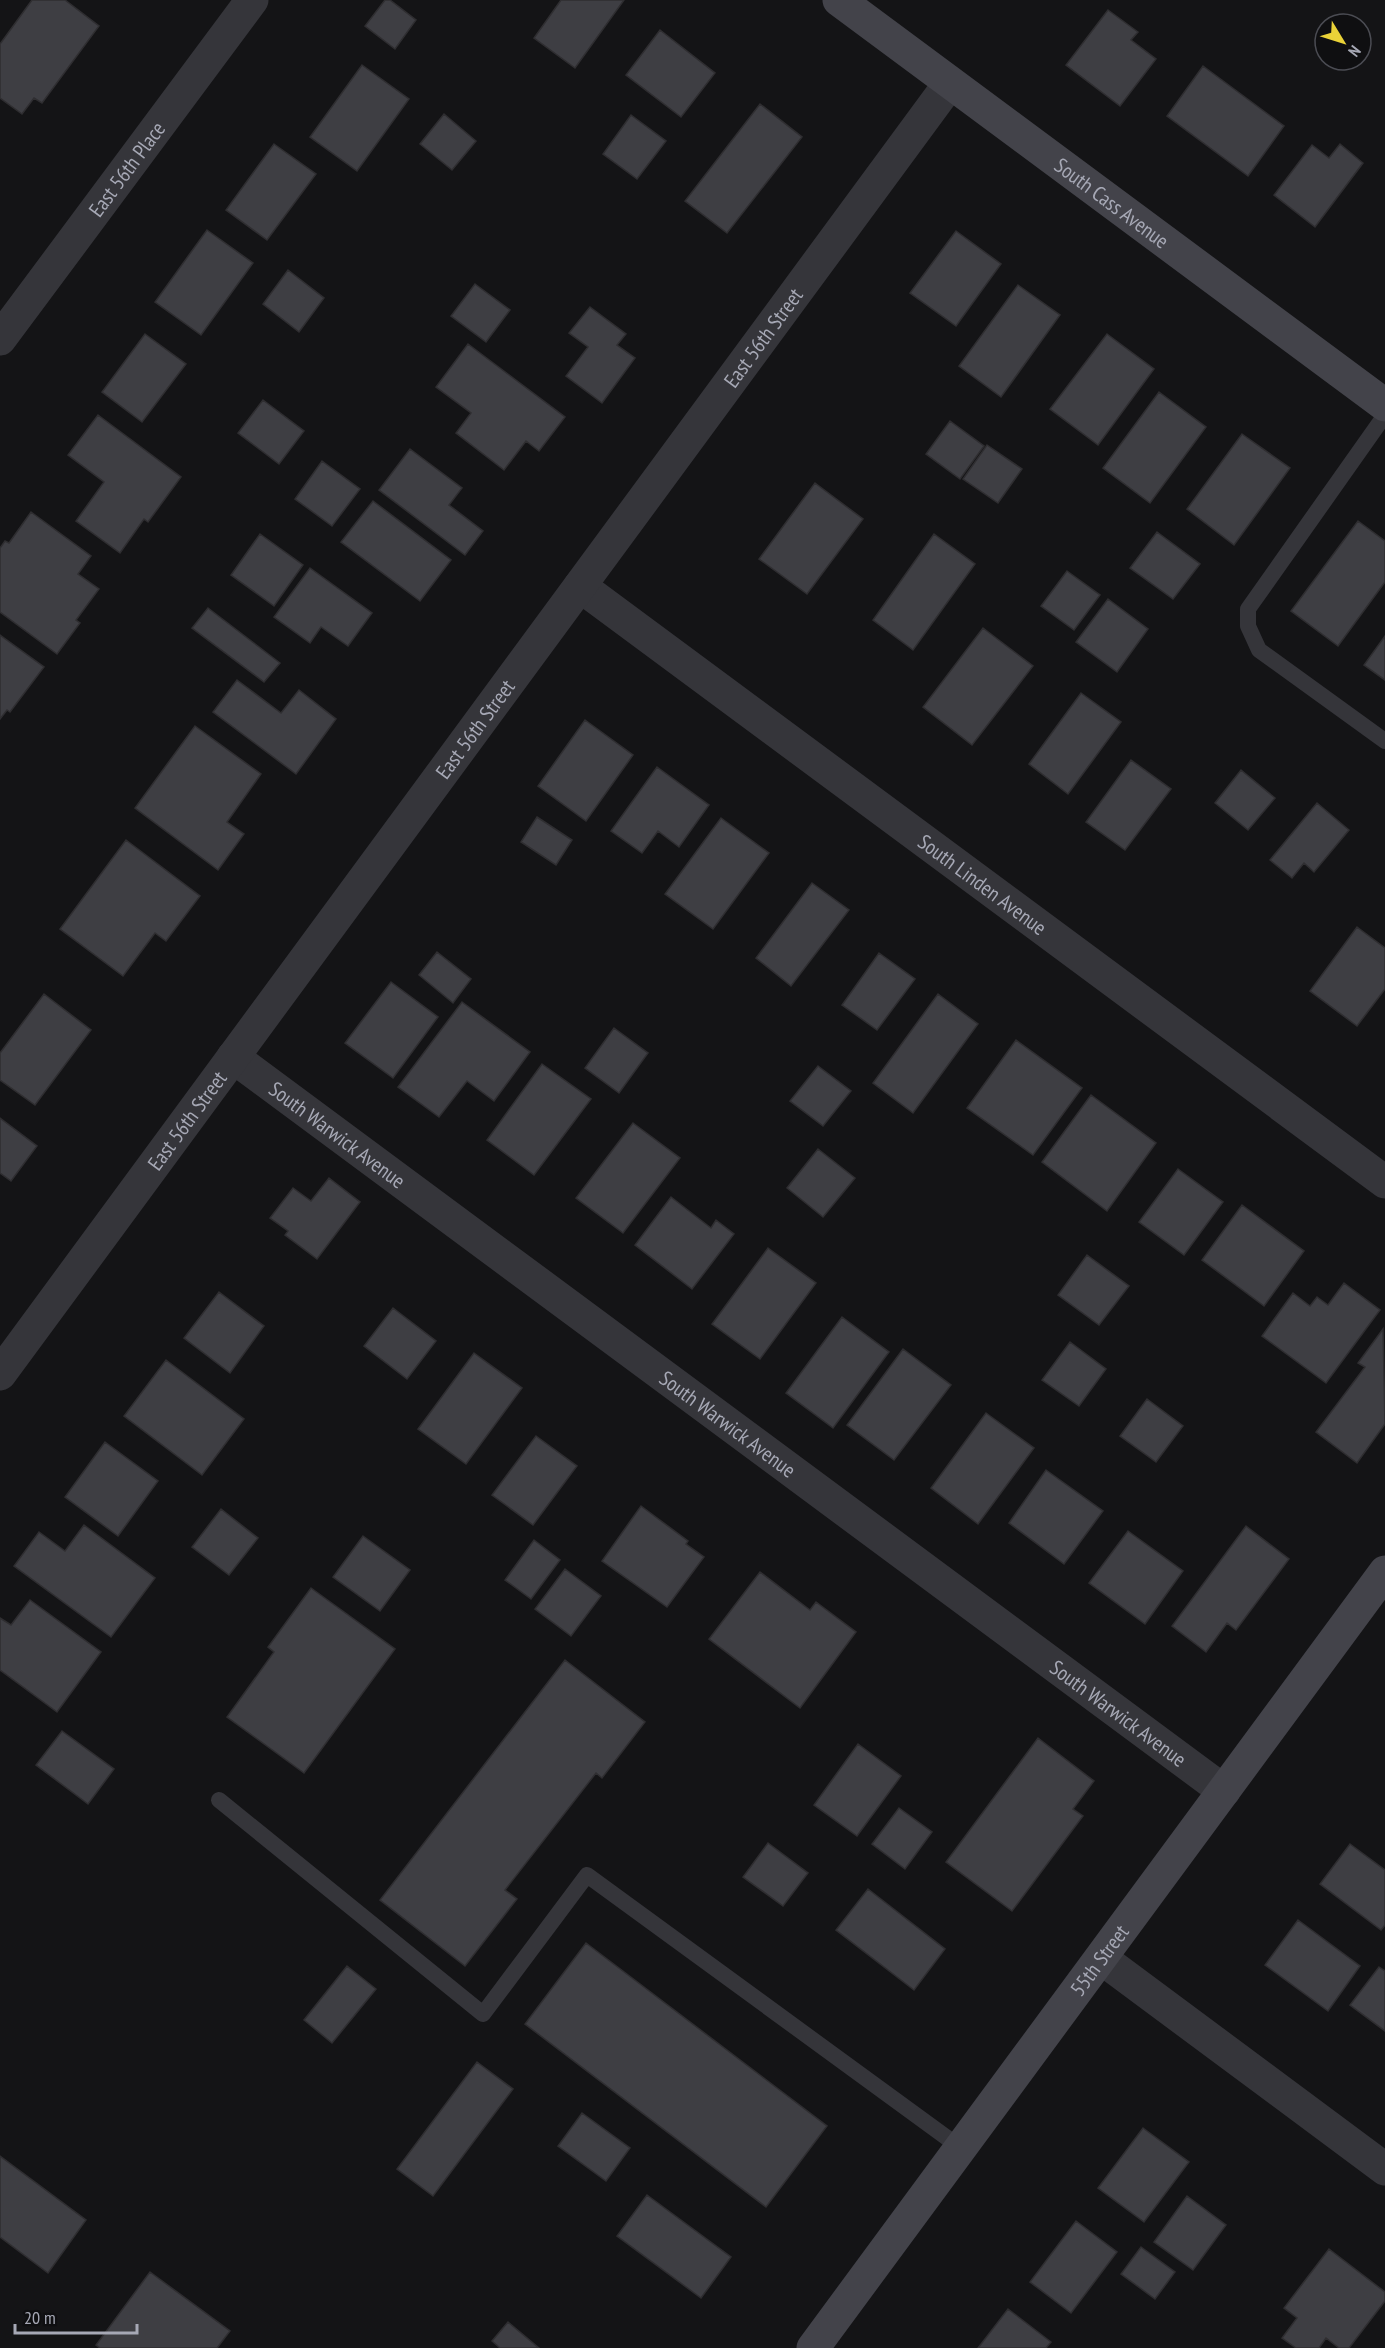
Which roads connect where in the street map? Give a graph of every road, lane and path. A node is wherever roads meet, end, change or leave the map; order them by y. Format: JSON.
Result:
{"nodes":[{"id":1,"x":252,"y":0,"type":"edge"},
{"id":2,"x":852,"y":4,"type":"edge"},
{"id":3,"x":950,"y":83,"type":"junction"},
{"id":4,"x":0,"y":339,"type":"edge"},
{"id":5,"x":1385,"y":405,"type":"edge"},
{"id":6,"x":1385,"y":415,"type":"edge"},
{"id":7,"x":580,"y":586,"type":"junction"},
{"id":8,"x":1385,"y":741,"type":"edge"},
{"id":9,"x":233,"y":1057,"type":"junction"},
{"id":10,"x":1385,"y":1182,"type":"edge"},
{"id":11,"x":0,"y":1374,"type":"edge"},
{"id":12,"x":1385,"y":1572,"type":"edge"},
{"id":13,"x":1224,"y":1791,"type":"junction"},
{"id":14,"x":219,"y":1800,"type":"dead end"},
{"id":15,"x":1101,"y":1958,"type":"junction"},
{"id":16,"x":961,"y":2148,"type":"junction"},
{"id":17,"x":1384,"y":2166,"type":"edge"},
{"id":18,"x":813,"y":2348,"type":"edge"}],
"edges":[{"from":1,"to":4,"type":"street","name":"East 56th Place"},
{"from":2,"to":3,"type":"main road","name":"South Cass Avenue"},
{"from":3,"to":5,"type":"main road","name":"South Cass Avenue"},
{"from":3,"to":7,"type":"street","name":"East 56th Street"},
{"from":6,"to":8,"type":"lane"},
{"from":7,"to":9,"type":"street","name":"East 56th Street"},
{"from":7,"to":10,"type":"street","name":"South Linden Avenue"},
{"from":9,"to":11,"type":"street","name":"East 56th Street"},
{"from":9,"to":13,"type":"street","name":"South Warwick Avenue"},
{"from":12,"to":13,"type":"main road","name":"55th Street"},
{"from":13,"to":15,"type":"main road","name":"55th Street"},
{"from":14,"to":16,"type":"lane"},
{"from":15,"to":16,"type":"main road","name":"55th Street"},
{"from":15,"to":17,"type":"street"},
{"from":16,"to":18,"type":"main road","name":"55th Street"}]}
